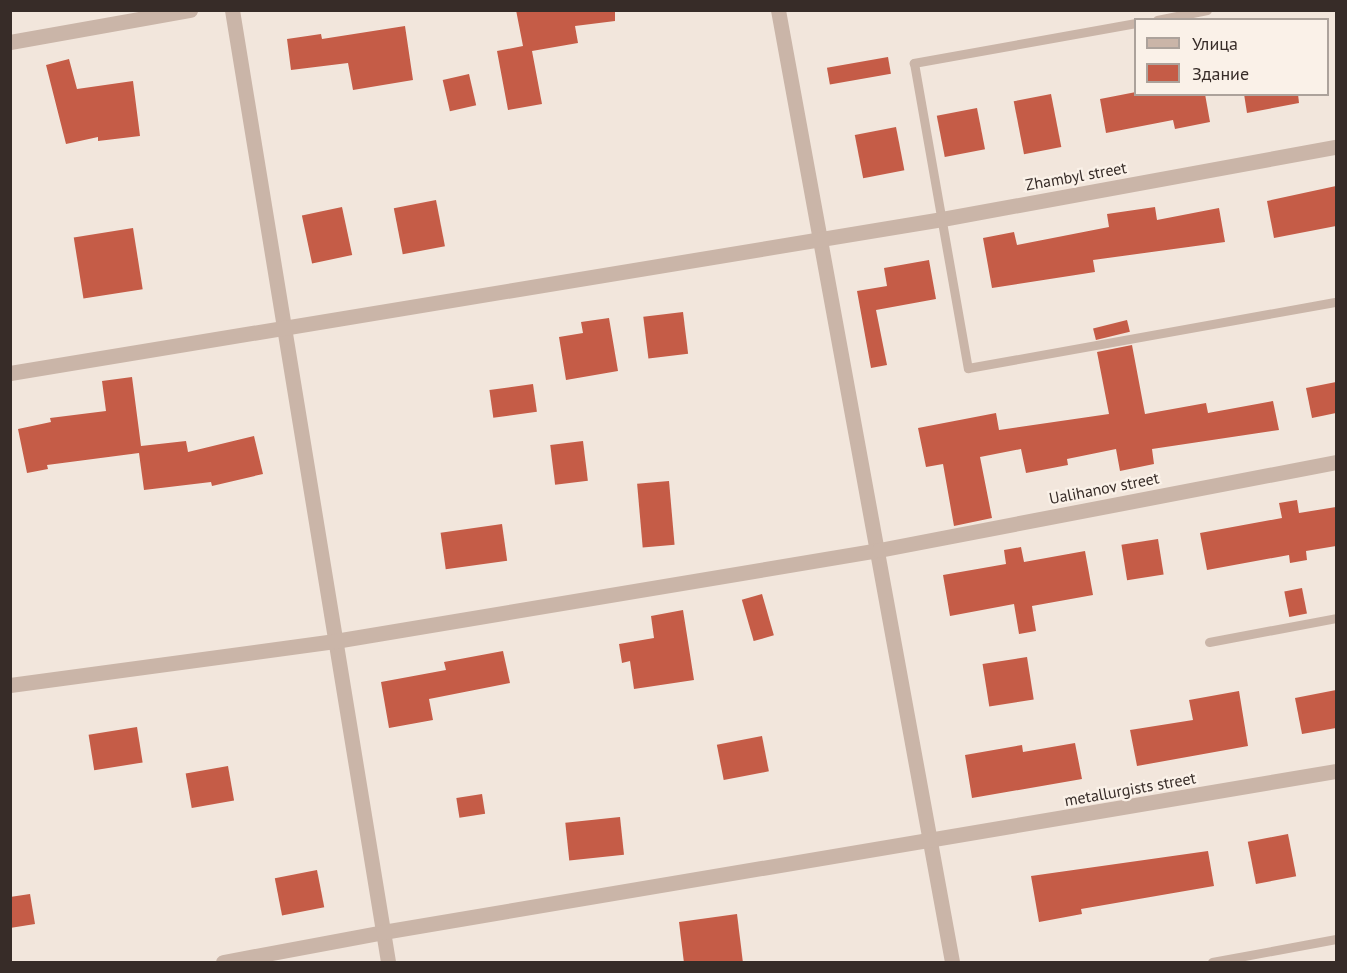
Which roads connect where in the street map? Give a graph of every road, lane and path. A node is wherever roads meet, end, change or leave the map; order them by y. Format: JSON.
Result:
{"nodes":[{"id":1,"x":190,"y":10,"type":"edge"},
{"id":2,"x":232,"y":10,"type":"edge"},
{"id":3,"x":778,"y":10,"type":"edge"},
{"id":4,"x":1207,"y":10,"type":"edge"},
{"id":5,"x":1167,"y":18,"type":"edge"},
{"id":6,"x":1134,"y":23,"type":"edge"},
{"id":7,"x":10,"y":42,"type":"edge"},
{"id":8,"x":1336,"y":147,"type":"edge"},
{"id":9,"x":942,"y":219,"type":"junction"},
{"id":10,"x":821,"y":239,"type":"junction"},
{"id":11,"x":1336,"y":302,"type":"edge"},
{"id":12,"x":284,"y":327,"type":"junction"},
{"id":13,"x":10,"y":373,"type":"edge"},
{"id":14,"x":1336,"y":462,"type":"edge"},
{"id":15,"x":879,"y":549,"type":"junction"},
{"id":16,"x":1336,"y":618,"type":"edge"},
{"id":17,"x":335,"y":641,"type":"junction"},
{"id":18,"x":1209,"y":642,"type":"dead end"},
{"id":19,"x":10,"y":685,"type":"edge"},
{"id":20,"x":1336,"y":771,"type":"edge"},
{"id":21,"x":930,"y":842,"type":"junction"},
{"id":22,"x":383,"y":932,"type":"junction"},
{"id":23,"x":1336,"y":939,"type":"edge"},
{"id":24,"x":224,"y":963,"type":"edge"},
{"id":25,"x":388,"y":963,"type":"edge"},
{"id":26,"x":952,"y":963,"type":"edge"},
{"id":27,"x":1212,"y":963,"type":"edge"}],
"edges":[{"from":1,"to":7,"type":"street"},
{"from":2,"to":12,"type":"street"},
{"from":3,"to":10,"type":"street"},
{"from":4,"to":5,"type":"lane"},
{"from":6,"to":9,"type":"lane"},
{"from":8,"to":9,"type":"street","name":"Zhambyl street"},
{"from":9,"to":10,"type":"street","name":"Zhambyl street"},
{"from":9,"to":11,"type":"lane"},
{"from":10,"to":12,"type":"street","name":"Zhambyl street"},
{"from":10,"to":15,"type":"street"},
{"from":12,"to":13,"type":"street","name":"Zhambyl street"},
{"from":12,"to":17,"type":"street"},
{"from":14,"to":15,"type":"street","name":"Ualihanov street"},
{"from":15,"to":17,"type":"street","name":"Ualihanov street"},
{"from":15,"to":21,"type":"street"},
{"from":16,"to":18,"type":"lane"},
{"from":17,"to":19,"type":"street","name":"Ualihanov street"},
{"from":17,"to":22,"type":"street"},
{"from":20,"to":21,"type":"street","name":"metallurgists street"},
{"from":21,"to":22,"type":"street","name":"metallurgists street"},
{"from":21,"to":26,"type":"street"},
{"from":22,"to":24,"type":"street","name":"metallurgists street"},
{"from":22,"to":25,"type":"street"},
{"from":23,"to":27,"type":"lane"}]}
